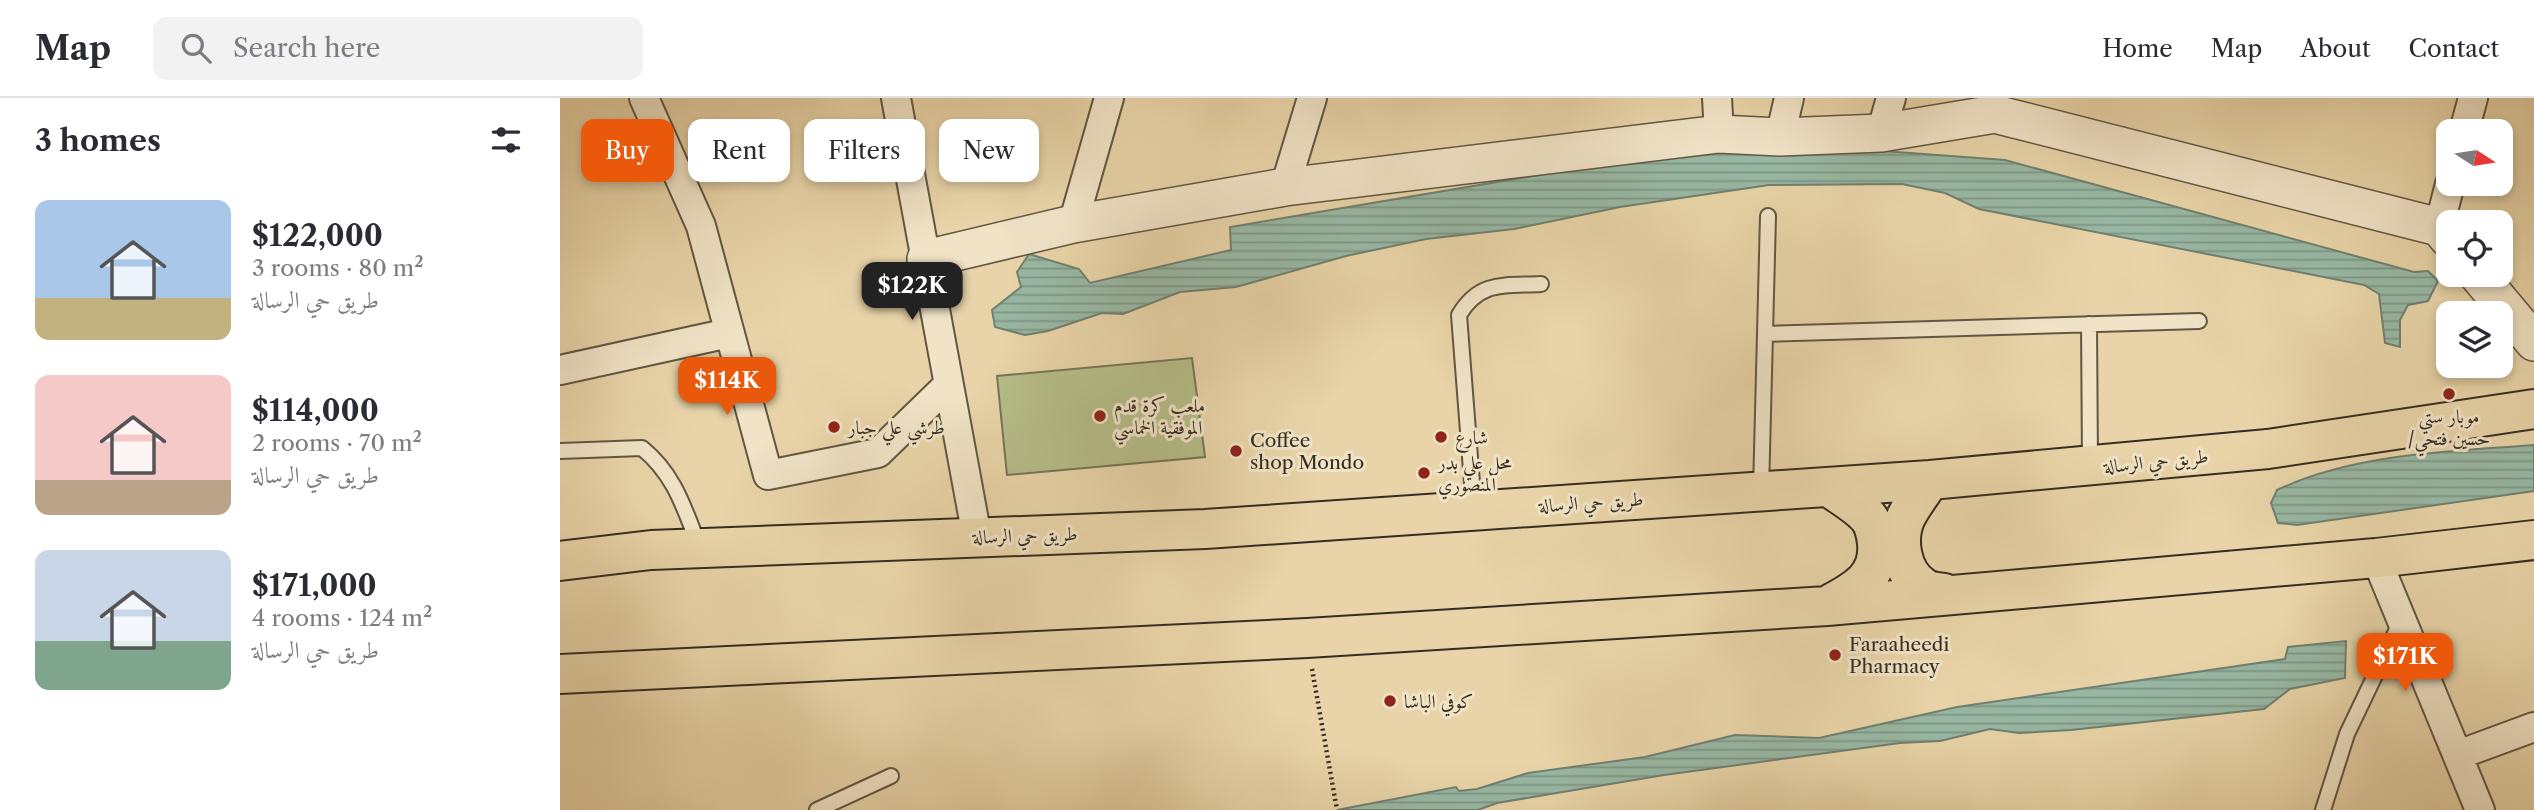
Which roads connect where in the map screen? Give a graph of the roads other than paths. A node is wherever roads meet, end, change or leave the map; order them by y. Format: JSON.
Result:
{"nodes":[{"id":1,"x":643,"y":98,"type":"edge"},
{"id":2,"x":896,"y":98,"type":"edge"},
{"id":3,"x":1109,"y":98,"type":"edge"},
{"id":4,"x":1312,"y":98,"type":"edge"},
{"id":5,"x":1717,"y":98,"type":"edge"},
{"id":6,"x":1789,"y":98,"type":"edge"},
{"id":7,"x":1891,"y":98,"type":"edge"},
{"id":8,"x":2473,"y":98,"type":"edge"},
{"id":9,"x":1997,"y":106,"type":"edge"},
{"id":10,"x":2467,"y":119,"type":"edge"},
{"id":11,"x":1719,"y":134,"type":"junction"},
{"id":12,"x":1881,"y":134,"type":"junction"},
{"id":13,"x":1780,"y":137,"type":"junction"},
{"id":14,"x":1286,"y":187,"type":"junction"},
{"id":15,"x":1768,"y":216,"type":"dead end"},
{"id":16,"x":1073,"y":225,"type":"junction"},
{"id":17,"x":2436,"y":231,"type":"edge"},
{"id":18,"x":926,"y":259,"type":"junction"},
{"id":19,"x":1541,"y":284,"type":"dead end"},
{"id":20,"x":2488,"y":287,"type":"edge"},
{"id":21,"x":2199,"y":321,"type":"dead end"},
{"id":22,"x":2089,"y":324,"type":"junction"},
{"id":23,"x":729,"y":333,"type":"junction"},
{"id":24,"x":1765,"y":334,"type":"junction"},
{"id":25,"x":2534,"y":342,"type":"edge"},
{"id":26,"x":560,"y":370,"type":"edge"},
{"id":27,"x":948,"y":385,"type":"junction"},
{"id":28,"x":2534,"y":409,"type":"edge"},
{"id":29,"x":560,"y":451,"type":"edge"},
{"id":30,"x":2090,"y":467,"type":"junction"},
{"id":31,"x":1930,"y":480,"type":"junction"},
{"id":32,"x":1829,"y":487,"type":"junction"},
{"id":33,"x":1761,"y":492,"type":"junction"},
{"id":34,"x":1475,"y":510,"type":"junction"},
{"id":35,"x":976,"y":537,"type":"junction"},
{"id":36,"x":2534,"y":540,"type":"edge"},
{"id":37,"x":700,"y":548,"type":"junction"},
{"id":38,"x":2376,"y":558,"type":"junction"},
{"id":39,"x":560,"y":561,"type":"edge"},
{"id":40,"x":1944,"y":593,"type":"junction"},
{"id":41,"x":1827,"y":606,"type":"junction"},
{"id":42,"x":2401,"y":620,"type":"junction"},
{"id":43,"x":560,"y":674,"type":"edge"},
{"id":44,"x":2534,"y":727,"type":"edge"},
{"id":45,"x":2458,"y":755,"type":"junction"},
{"id":46,"x":891,"y":776,"type":"dead end"},
{"id":47,"x":817,"y":810,"type":"edge"},
{"id":48,"x":2323,"y":810,"type":"edge"},
{"id":49,"x":2480,"y":810,"type":"edge"}],
"edges":[{"from":1,"to":23,"type":"street"},
{"from":2,"to":18,"type":"street"},
{"from":3,"to":16,"type":"street"},
{"from":4,"to":14,"type":"street"},
{"from":5,"to":11,"type":"street"},
{"from":6,"to":13,"type":"street"},
{"from":7,"to":12,"type":"street"},
{"from":8,"to":10,"type":"street"},
{"from":9,"to":12,"type":"street"},
{"from":9,"to":17,"type":"street"},
{"from":11,"to":13,"type":"street"},
{"from":11,"to":14,"type":"street"},
{"from":12,"to":13,"type":"street"},
{"from":14,"to":16,"type":"street"},
{"from":15,"to":24,"type":"lane"},
{"from":16,"to":18,"type":"street"},
{"from":18,"to":27,"type":"street"},
{"from":19,"to":34,"type":"lane"},
{"from":20,"to":25,"type":"street"},
{"from":21,"to":22,"type":"lane"},
{"from":22,"to":24,"type":"lane"},
{"from":22,"to":30,"type":"lane"},
{"from":23,"to":26,"type":"street"},
{"from":23,"to":27,"type":"street"},
{"from":24,"to":33,"type":"lane"},
{"from":27,"to":35,"type":"street"},
{"from":28,"to":30,"type":"main road","name":"طريق حي الرسالة"},
{"from":29,"to":37,"type":"lane"},
{"from":30,"to":31,"type":"main road","name":"طريق حي الرسالة"},
{"from":31,"to":32,"type":"main road","name":"طريق حي الرسالة"},
{"from":31,"to":40,"type":"main road"},
{"from":32,"to":33,"type":"main road","name":"طريق حي الرسالة"},
{"from":32,"to":41,"type":"main road"},
{"from":33,"to":34,"type":"main road","name":"طريق حي الرسالة"},
{"from":34,"to":35,"type":"main road","name":"طريق حي الرسالة"},
{"from":35,"to":37,"type":"main road","name":"طريق حي الرسالة"},
{"from":36,"to":38,"type":"main road"},
{"from":37,"to":39,"type":"main road","name":"طريق حي الرسالة"},
{"from":38,"to":40,"type":"main road"},
{"from":38,"to":42,"type":"street"},
{"from":40,"to":41,"type":"main road"},
{"from":41,"to":43,"type":"main road"},
{"from":42,"to":45,"type":"street"},
{"from":42,"to":48,"type":"lane"},
{"from":44,"to":45,"type":"street"},
{"from":45,"to":49,"type":"street"},
{"from":46,"to":47,"type":"lane"}]}
